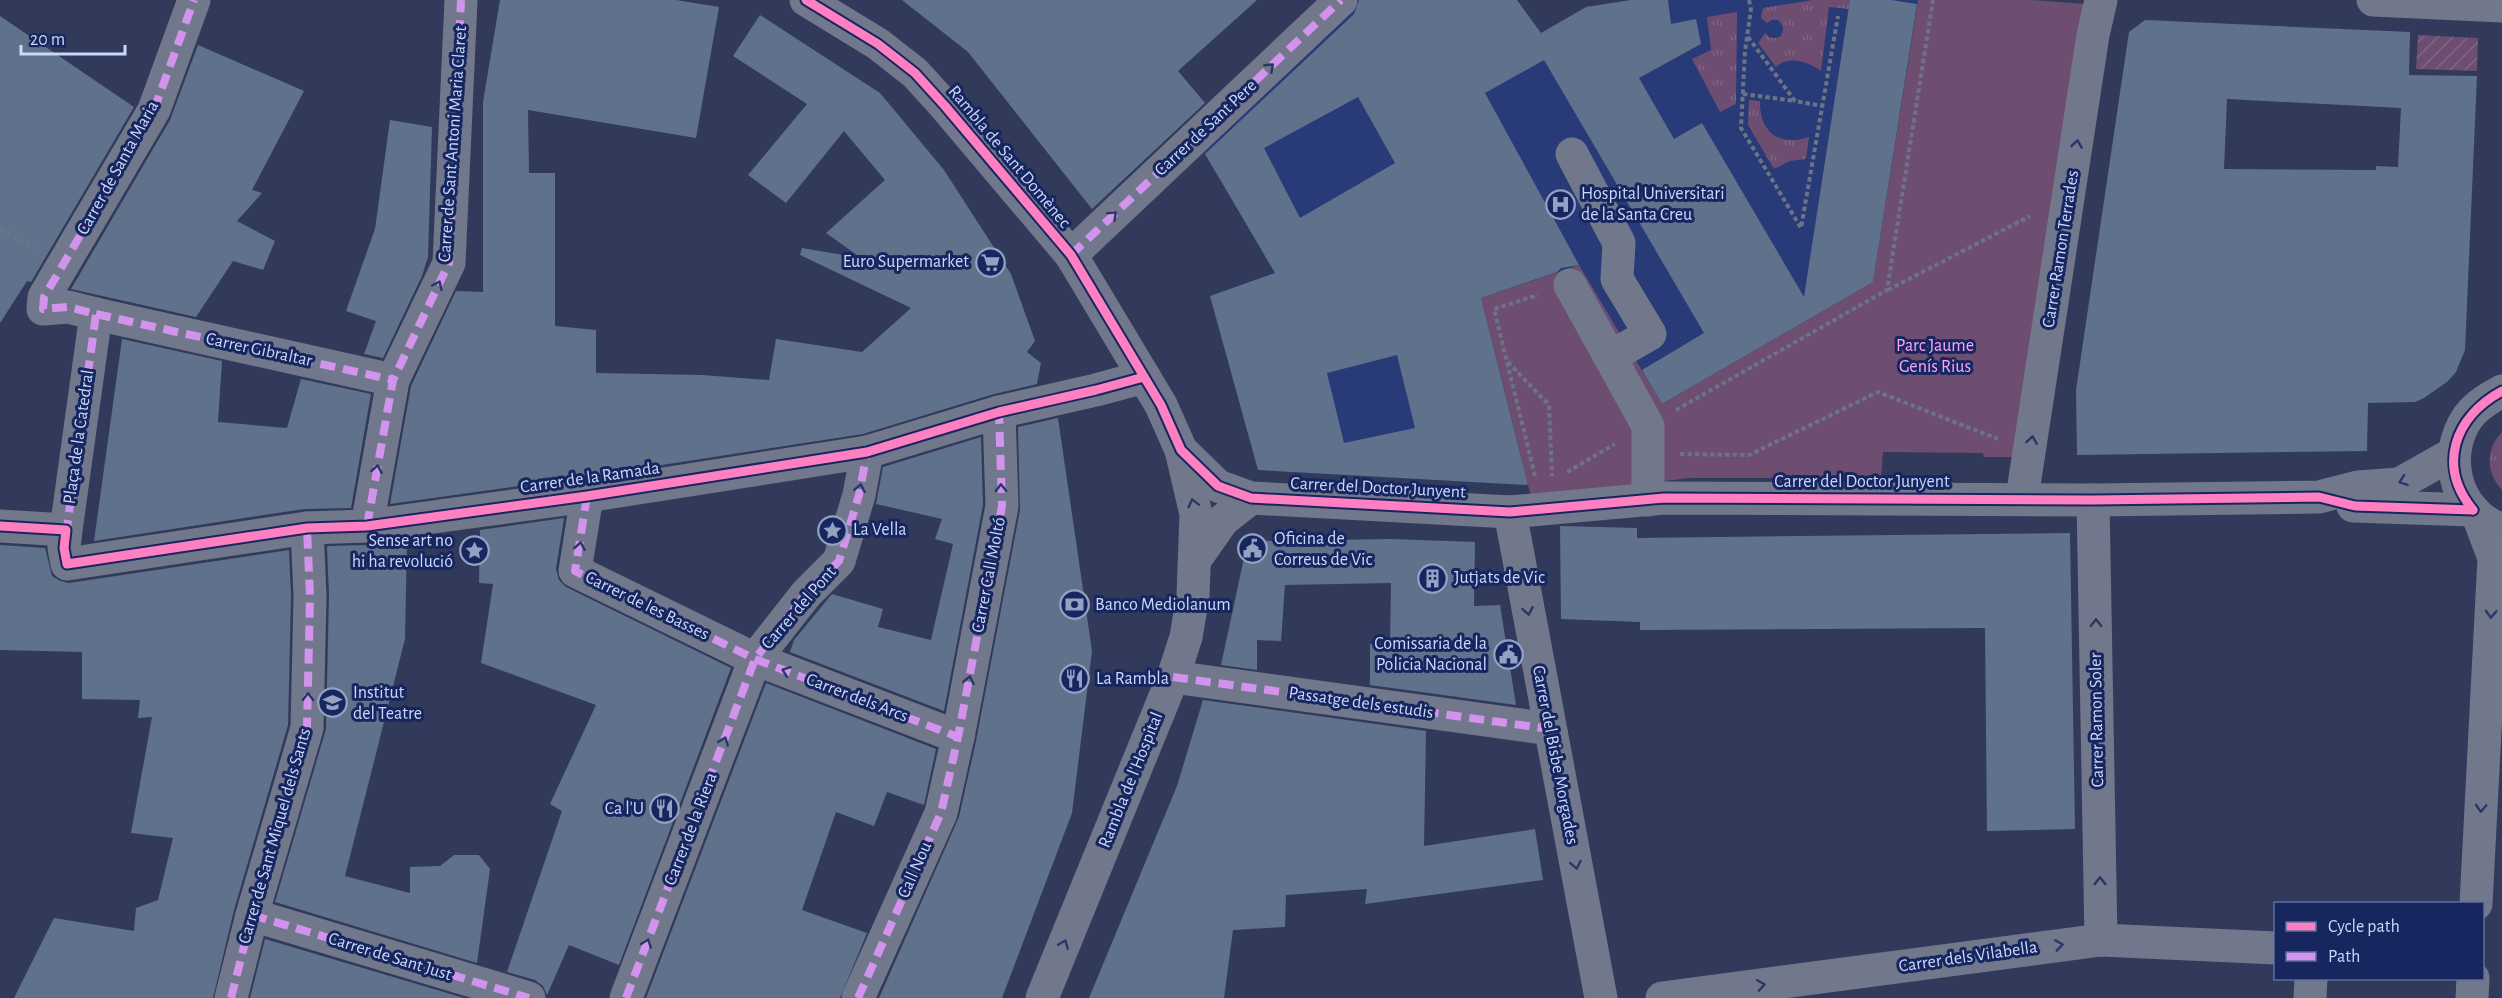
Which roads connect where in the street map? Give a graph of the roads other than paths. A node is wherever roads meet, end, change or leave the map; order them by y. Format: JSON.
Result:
{"nodes":[{"id":1,"x":194,"y":0,"type":"edge"},
{"id":2,"x":461,"y":0,"type":"edge"},
{"id":3,"x":806,"y":0,"type":"edge"},
{"id":4,"x":1341,"y":0,"type":"edge"},
{"id":5,"x":2101,"y":0,"type":"edge"},
{"id":6,"x":2373,"y":0,"type":"edge"},
{"id":7,"x":2502,"y":6,"type":"edge"},
{"id":8,"x":1572,"y":154,"type":"dead end"},
{"id":9,"x":1071,"y":255,"type":"junction"},
{"id":10,"x":1570,"y":285,"type":"road end"},
{"id":11,"x":110,"y":318,"type":"junction"},
{"id":12,"x":1610,"y":357,"type":"junction"},
{"id":13,"x":1144,"y":376,"type":"junction"},
{"id":14,"x":393,"y":380,"type":"junction"},
{"id":15,"x":2502,"y":392,"type":"edge"},
{"id":16,"x":999,"y":412,"type":"junction"},
{"id":17,"x":1181,"y":450,"type":"junction"},
{"id":18,"x":867,"y":452,"type":"junction"},
{"id":19,"x":2454,"y":453,"type":"junction"},
{"id":20,"x":587,"y":496,"type":"junction"},
{"id":21,"x":2319,"y":497,"type":"junction"},
{"id":22,"x":1251,"y":498,"type":"junction"},
{"id":23,"x":2022,"y":498,"type":"junction"},
{"id":24,"x":1648,"y":500,"type":"junction"},
{"id":25,"x":2093,"y":500,"type":"junction"},
{"id":26,"x":1510,"y":512,"type":"junction"},
{"id":27,"x":2484,"y":519,"type":"edge"},
{"id":28,"x":0,"y":526,"type":"edge"},
{"id":29,"x":367,"y":526,"type":"junction"},
{"id":30,"x":307,"y":528,"type":"junction"},
{"id":31,"x":66,"y":530,"type":"junction"},
{"id":32,"x":1197,"y":556,"type":"junction"},
{"id":33,"x":755,"y":659,"type":"junction"},
{"id":34,"x":1173,"y":677,"type":"junction"},
{"id":35,"x":1550,"y":729,"type":"junction"},
{"id":36,"x":958,"y":737,"type":"junction"},
{"id":37,"x":2476,"y":902,"type":"edge"},
{"id":38,"x":252,"y":915,"type":"junction"},
{"id":39,"x":2101,"y":940,"type":"junction"},
{"id":40,"x":2274,"y":948,"type":"edge"},
{"id":41,"x":2310,"y":980,"type":"edge"},
{"id":42,"x":2473,"y":980,"type":"edge"},
{"id":43,"x":231,"y":998,"type":"edge"},
{"id":44,"x":529,"y":998,"type":"edge"},
{"id":45,"x":626,"y":998,"type":"edge"},
{"id":46,"x":858,"y":998,"type":"edge"},
{"id":47,"x":1042,"y":998,"type":"edge"},
{"id":48,"x":1601,"y":998,"type":"edge"},
{"id":49,"x":1662,"y":998,"type":"edge"},
{"id":50,"x":2310,"y":998,"type":"edge"},
{"id":51,"x":2472,"y":998,"type":"edge"}],
"edges":[{"from":1,"to":11,"type":"street","name":"Carrer de Santa Maria"},
{"from":14,"to":2,"type":"street","name":"Carrer de Sant Antoni Maria Claret","one_way":true},
{"from":3,"to":9,"type":"street","name":"Rambla de Sant Domènec"},
{"from":9,"to":4,"type":"street","name":"Carrer de Sant Pere","one_way":true},
{"from":23,"to":5,"type":"street","name":"Carrer Ramon Terrades","one_way":true},
{"from":6,"to":7,"type":"street"},
{"from":8,"to":12,"type":"street"},
{"from":9,"to":13,"type":"street","name":"Rambla de Sant Domènec"},
{"from":10,"to":12,"type":"street"},
{"from":11,"to":14,"type":"street","name":"Carrer Gibraltar"},
{"from":11,"to":31,"type":"street","name":"Plaça de la Catedral"},
{"from":12,"to":24,"type":"street"},
{"from":13,"to":16,"type":"street","name":"Carrer de la Ramada"},
{"from":13,"to":17,"type":"street","name":"Rambla de l'Hospital"},
{"from":29,"to":14,"type":"street","name":"Carrer de Sant Antoni Maria Claret","one_way":true},
{"from":15,"to":19,"type":"street"},
{"from":16,"to":18,"type":"street","name":"Carrer de la Ramada"},
{"from":36,"to":16,"type":"street","name":"Carrer Call Moltó","one_way":true},
{"from":17,"to":22,"type":"street","name":"Rambla de l'Hospital"},
{"from":32,"to":17,"type":"street","name":"Rambla de l'Hospital","one_way":true},
{"from":18,"to":20,"type":"street","name":"Carrer de la Ramada"},
{"from":33,"to":18,"type":"street","name":"Carrer del Pont","one_way":true},
{"from":19,"to":21,"type":"street","name":"Carrer del Doctor Junyent","one_way":true},
{"from":19,"to":27,"type":"street"},
{"from":20,"to":29,"type":"street","name":"Carrer de la Ramada"},
{"from":33,"to":20,"type":"street","name":"Carrer de les Basses","one_way":true},
{"from":21,"to":25,"type":"street","name":"Carrer del Doctor Junyent"},
{"from":21,"to":27,"type":"street","name":"Carrer del Doctor Junyent"},
{"from":22,"to":26,"type":"street","name":"Carrer del Doctor Junyent"},
{"from":22,"to":32,"type":"street"},
{"from":23,"to":24,"type":"street","name":"Carrer del Doctor Junyent"},
{"from":23,"to":25,"type":"street","name":"Carrer del Doctor Junyent"},
{"from":24,"to":26,"type":"street","name":"Carrer del Doctor Junyent"},
{"from":39,"to":25,"type":"street","name":"Carrer Ramon Soler","one_way":true},
{"from":26,"to":35,"type":"street","name":"Carrer del Bisbe Morgades","one_way":true},
{"from":27,"to":37,"type":"street","one_way":true},
{"from":28,"to":31,"type":"street","name":"Plaça de la Catedral"},
{"from":29,"to":30,"type":"street","name":"Carrer de la Ramada"},
{"from":30,"to":31,"type":"street","name":"Carrer de la Ramada"},
{"from":38,"to":30,"type":"street","name":"Carrer de Sant Miquel dels Sants","one_way":true},
{"from":32,"to":34,"type":"street","name":"Rambla de l'Hospital"},
{"from":36,"to":33,"type":"street","name":"Carrer dels Arcs","one_way":true},
{"from":45,"to":33,"type":"street","name":"Carrer de la Riera","one_way":true},
{"from":34,"to":35,"type":"street","name":"Passatge dels estudis"},
{"from":47,"to":34,"type":"street","name":"Rambla de l'Hospital","one_way":true},
{"from":35,"to":48,"type":"street","name":"Carrer del Bisbe Morgades","one_way":true},
{"from":36,"to":46,"type":"street","name":"Call Nou"},
{"from":38,"to":43,"type":"street","name":"Carrer de Sant Miquel dels Sants"},
{"from":38,"to":44,"type":"street","name":"Carrer de Sant Just"},
{"from":39,"to":40,"type":"street","name":"Carrer dels Vilabella"},
{"from":49,"to":39,"type":"street","name":"Carrer dels Vilabella","one_way":true},
{"from":41,"to":50,"type":"street"},
{"from":42,"to":51,"type":"street"}]}
